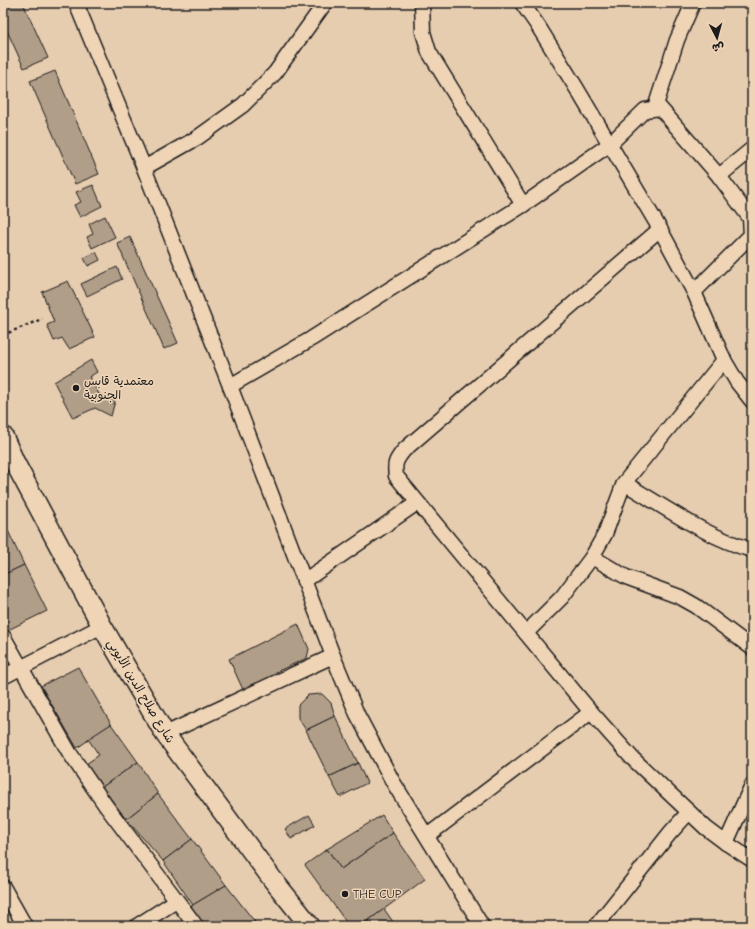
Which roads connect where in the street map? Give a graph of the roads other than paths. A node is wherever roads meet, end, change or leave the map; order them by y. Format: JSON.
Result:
{"nodes":[{"id":1,"x":76,"y":3,"type":"edge"},
{"id":2,"x":325,"y":3,"type":"edge"},
{"id":3,"x":422,"y":3,"type":"edge"},
{"id":4,"x":522,"y":3,"type":"edge"},
{"id":5,"x":693,"y":3,"type":"edge"},
{"id":6,"x":655,"y":108,"type":"junction"},
{"id":7,"x":610,"y":144,"type":"junction"},
{"id":8,"x":752,"y":149,"type":"edge"},
{"id":9,"x":144,"y":168,"type":"junction"},
{"id":10,"x":719,"y":176,"type":"junction"},
{"id":11,"x":523,"y":205,"type":"junction"},
{"id":12,"x":660,"y":229,"type":"junction"},
{"id":13,"x":694,"y":292,"type":"junction"},
{"id":14,"x":724,"y":360,"type":"junction"},
{"id":15,"x":230,"y":386,"type":"junction"},
{"id":16,"x":752,"y":401,"type":"edge"},
{"id":17,"x":3,"y":436,"type":"edge"},
{"id":18,"x":624,"y":483,"type":"junction"},
{"id":19,"x":417,"y":503,"type":"junction"},
{"id":20,"x":752,"y":550,"type":"edge"},
{"id":21,"x":592,"y":558,"type":"junction"},
{"id":22,"x":304,"y":581,"type":"junction"},
{"id":23,"x":102,"y":626,"type":"junction"},
{"id":24,"x":526,"y":633,"type":"junction"},
{"id":25,"x":3,"y":636,"type":"edge"},
{"id":26,"x":752,"y":648,"type":"edge"},
{"id":27,"x":333,"y":656,"type":"junction"},
{"id":28,"x":20,"y":668,"type":"junction"},
{"id":29,"x":3,"y":677,"type":"edge"},
{"id":30,"x":590,"y":712,"type":"junction"},
{"id":31,"x":165,"y":734,"type":"junction"},
{"id":32,"x":752,"y":785,"type":"edge"},
{"id":33,"x":689,"y":812,"type":"junction"},
{"id":34,"x":426,"y":836,"type":"junction"},
{"id":35,"x":726,"y":843,"type":"junction"},
{"id":36,"x":752,"y":860,"type":"edge"},
{"id":37,"x":3,"y":887,"type":"edge"},
{"id":38,"x":176,"y":901,"type":"junction"},
{"id":39,"x":25,"y":926,"type":"edge"},
{"id":40,"x":136,"y":926,"type":"edge"},
{"id":41,"x":196,"y":926,"type":"edge"},
{"id":42,"x":310,"y":926,"type":"edge"},
{"id":43,"x":482,"y":926,"type":"edge"},
{"id":44,"x":596,"y":926,"type":"edge"}],
"edges":[{"from":1,"to":9,"type":"street"},
{"from":2,"to":9,"type":"street"},
{"from":3,"to":11,"type":"street"},
{"from":4,"to":7,"type":"street"},
{"from":5,"to":6,"type":"street"},
{"from":6,"to":7,"type":"street"},
{"from":6,"to":10,"type":"street"},
{"from":7,"to":11,"type":"street"},
{"from":7,"to":12,"type":"street"},
{"from":8,"to":10,"type":"street"},
{"from":9,"to":15,"type":"street"},
{"from":10,"to":13,"type":"street"},
{"from":11,"to":15,"type":"street"},
{"from":12,"to":13,"type":"street"},
{"from":12,"to":19,"type":"street"},
{"from":13,"to":14,"type":"street"},
{"from":14,"to":16,"type":"street"},
{"from":14,"to":18,"type":"street"},
{"from":15,"to":22,"type":"street"},
{"from":17,"to":23,"type":"main road","name":"شارع صلاح الدين الأيوبي"},
{"from":18,"to":20,"type":"street"},
{"from":18,"to":21,"type":"street"},
{"from":19,"to":22,"type":"street"},
{"from":19,"to":24,"type":"street"},
{"from":21,"to":24,"type":"street"},
{"from":21,"to":26,"type":"street"},
{"from":22,"to":27,"type":"street"},
{"from":23,"to":28,"type":"street"},
{"from":23,"to":31,"type":"main road","name":"شارع صلاح الدين الأيوبي"},
{"from":24,"to":30,"type":"street"},
{"from":25,"to":28,"type":"street"},
{"from":27,"to":31,"type":"street"},
{"from":27,"to":34,"type":"street"},
{"from":28,"to":29,"type":"street"},
{"from":28,"to":38,"type":"street"},
{"from":30,"to":33,"type":"street"},
{"from":30,"to":34,"type":"street"},
{"from":31,"to":42,"type":"main road","name":"شارع صلاح الدين الأيوبي"},
{"from":32,"to":35,"type":"street"},
{"from":33,"to":35,"type":"street"},
{"from":33,"to":44,"type":"street"},
{"from":34,"to":43,"type":"street"},
{"from":35,"to":36,"type":"street"},
{"from":37,"to":39,"type":"street"},
{"from":38,"to":40,"type":"street"},
{"from":38,"to":41,"type":"street"}]}
